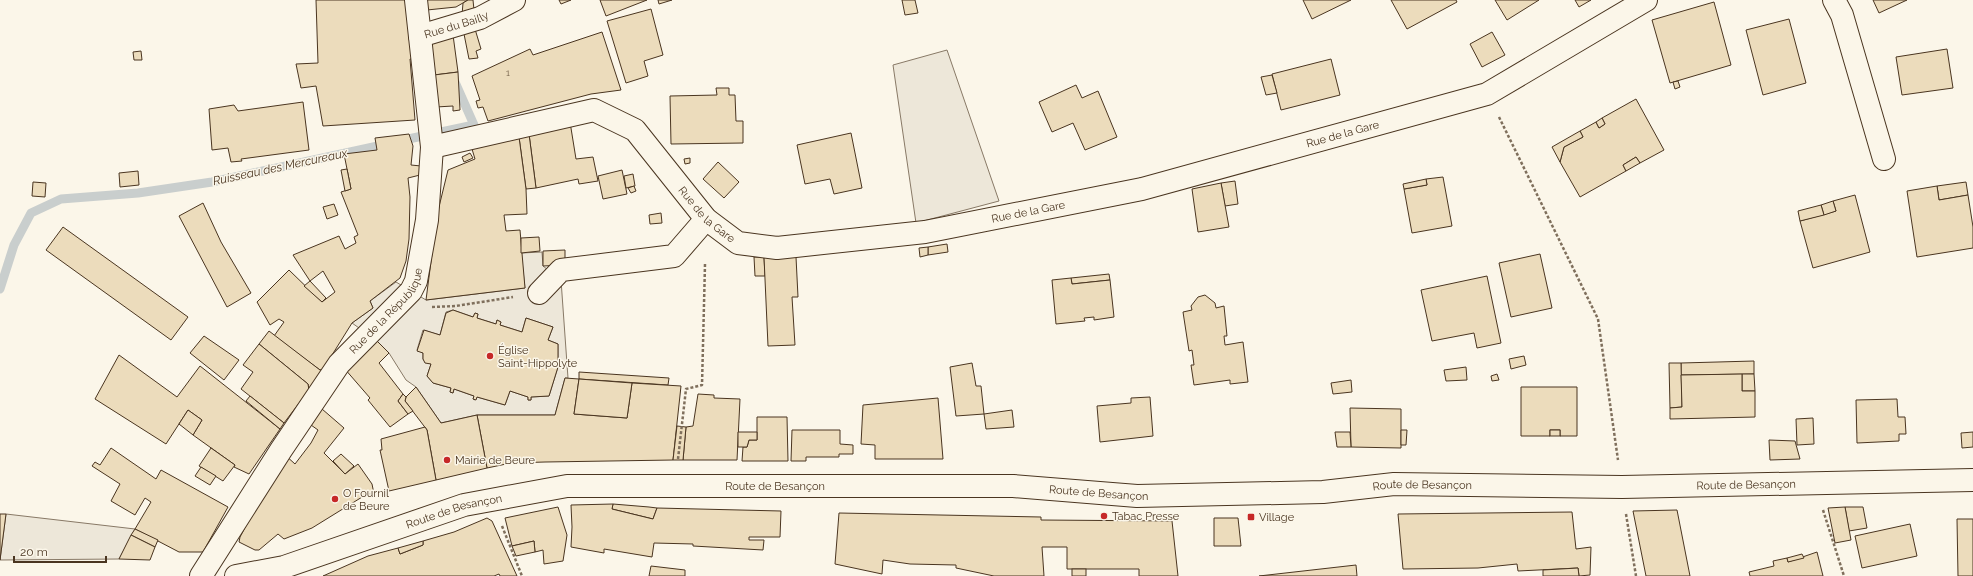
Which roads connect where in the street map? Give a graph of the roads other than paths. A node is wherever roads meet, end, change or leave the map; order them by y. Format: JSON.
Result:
{"nodes":[{"id":1,"x":416,"y":0,"type":"edge"},
{"id":2,"x":514,"y":0,"type":"edge"},
{"id":3,"x":1646,"y":0,"type":"edge"},
{"id":4,"x":1834,"y":0,"type":"edge"},
{"id":5,"x":420,"y":36,"type":"junction"},
{"id":6,"x":432,"y":148,"type":"junction"},
{"id":7,"x":1884,"y":159,"type":"dead end"},
{"id":8,"x":706,"y":219,"type":"junction"},
{"id":9,"x":539,"y":293,"type":"road end"},
{"id":10,"x":1973,"y":480,"type":"edge"},
{"id":11,"x":201,"y":576,"type":"edge"},
{"id":12,"x":236,"y":576,"type":"edge"}],
"edges":[{"from":1,"to":5,"type":"street","name":"Rue de la République"},
{"from":2,"to":5,"type":"street","name":"Rue du Bailly"},
{"from":3,"to":8,"type":"street","name":"Rue de la Gare"},
{"from":4,"to":7,"type":"street"},
{"from":5,"to":6,"type":"street","name":"Rue de la République"},
{"from":6,"to":8,"type":"street","name":"Rue de la Gare"},
{"from":6,"to":11,"type":"street","name":"Rue de la République"},
{"from":8,"to":9,"type":"street"},
{"from":10,"to":12,"type":"street","name":"Route de Besançon"}]}
